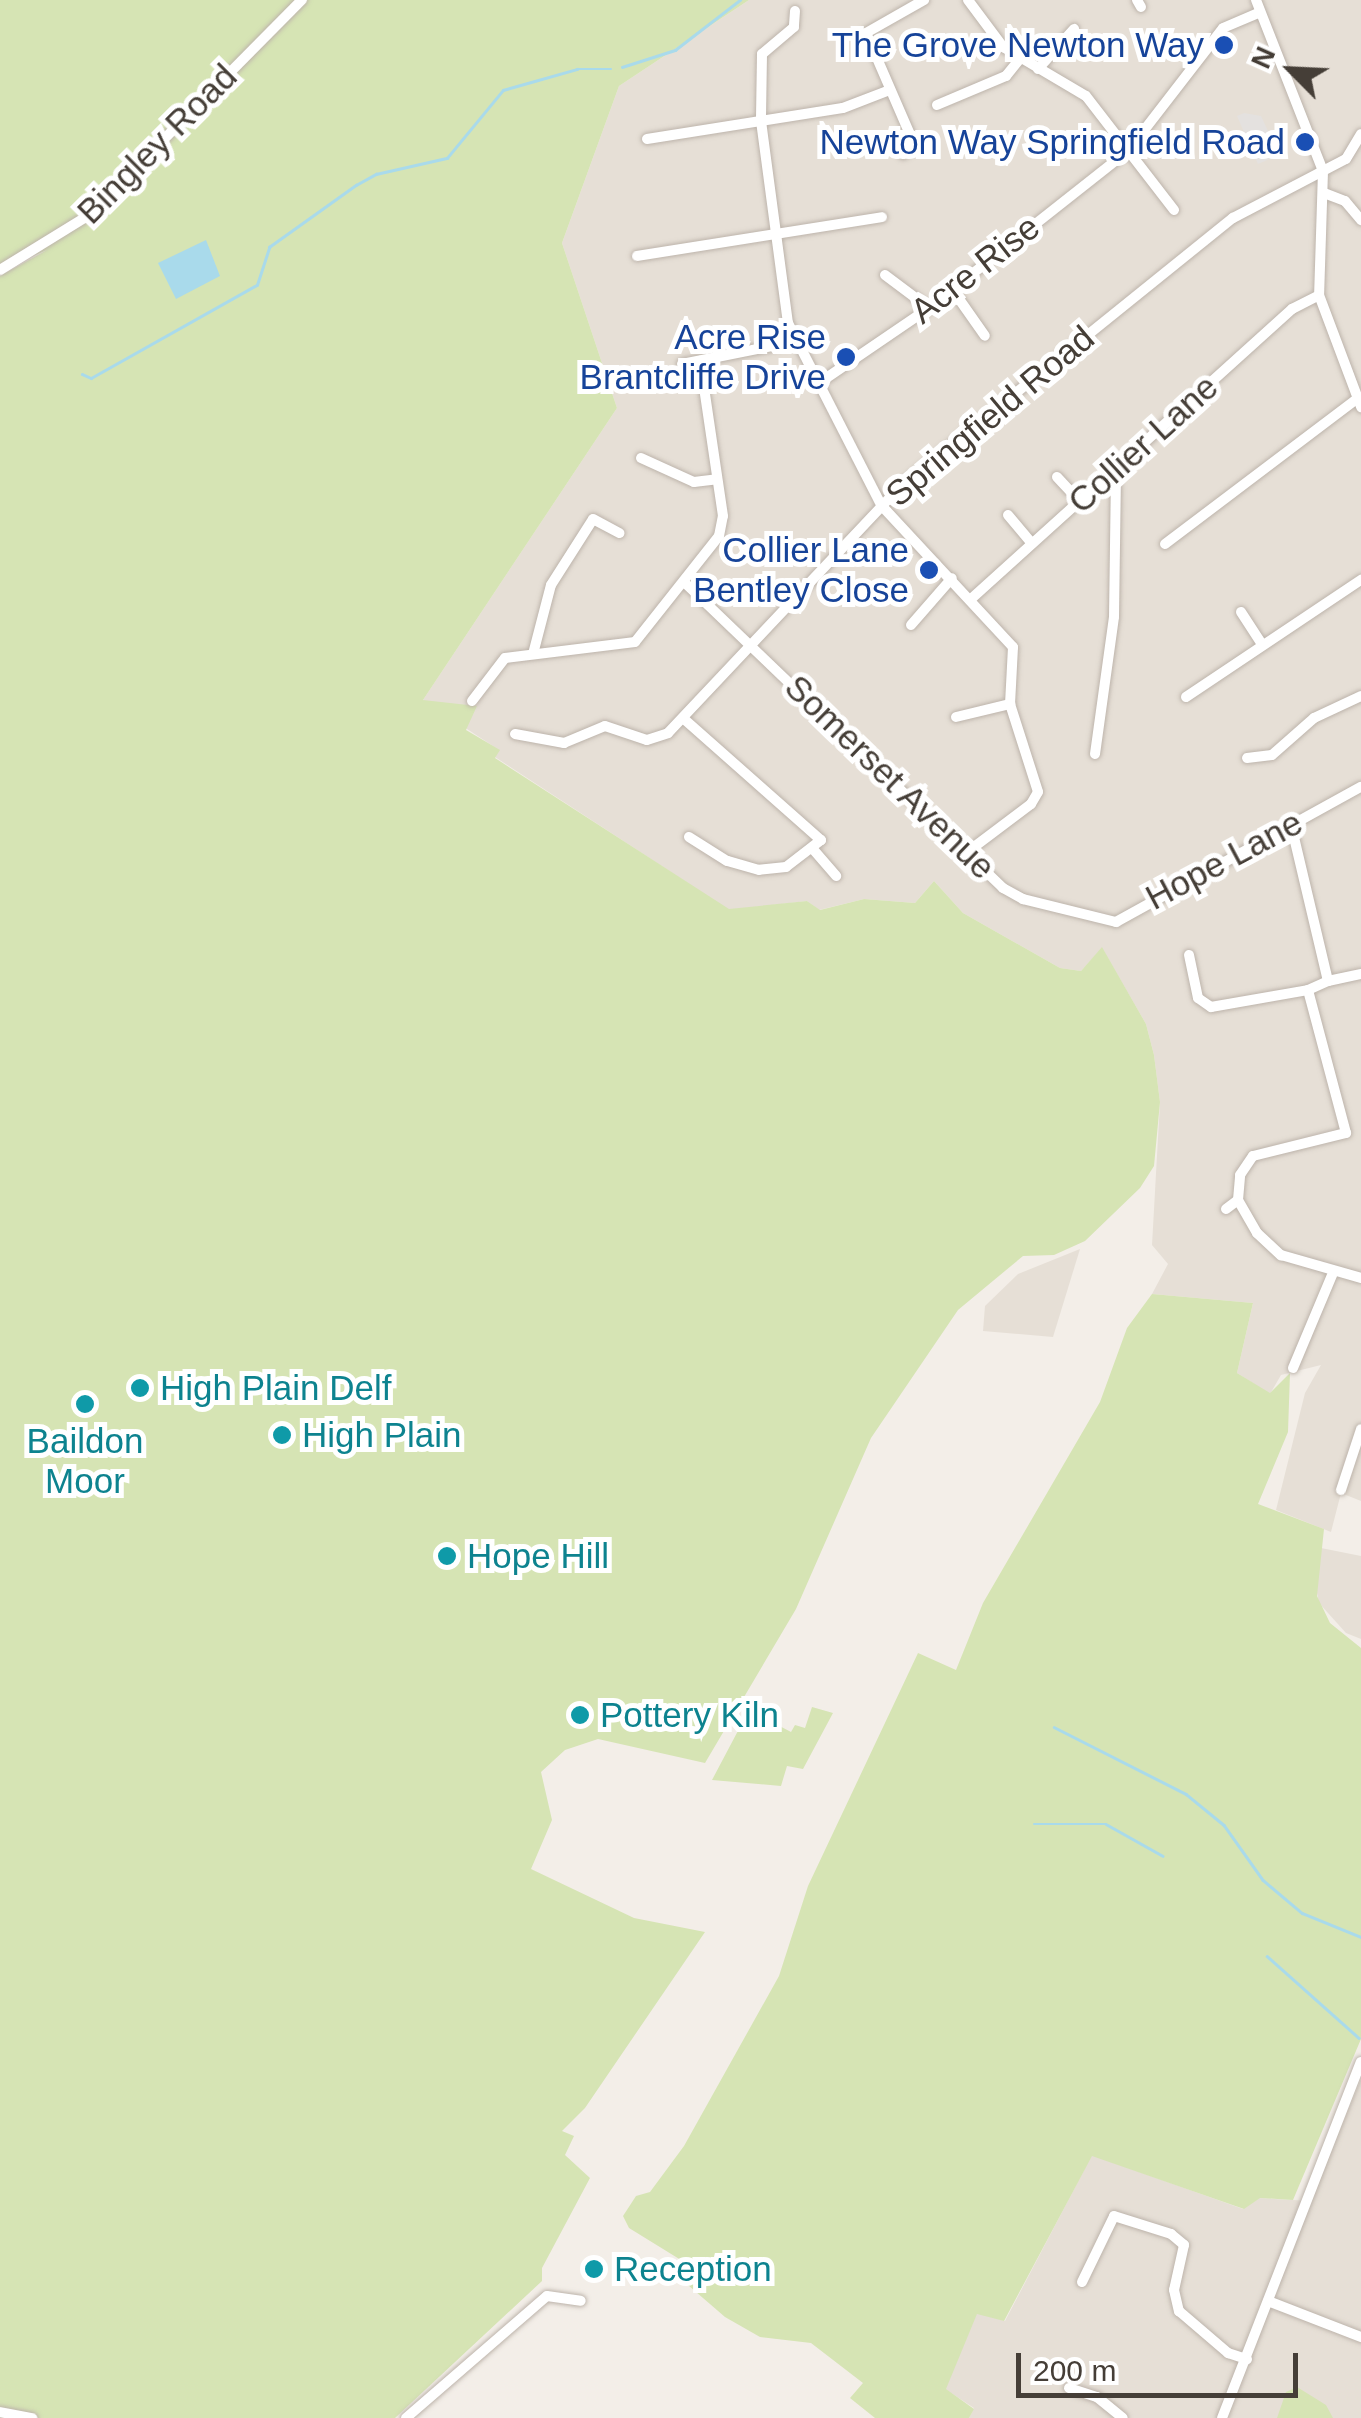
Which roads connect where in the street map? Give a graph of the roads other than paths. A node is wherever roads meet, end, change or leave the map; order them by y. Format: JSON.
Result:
{"nodes":[{"id":1,"x":302,"y":0,"type":"edge"},
{"id":2,"x":924,"y":0,"type":"edge"},
{"id":3,"x":968,"y":0,"type":"edge"},
{"id":4,"x":1256,"y":0,"type":"edge"},
{"id":5,"x":794,"y":11,"type":"dead end"},
{"id":6,"x":1258,"y":13,"type":"junction"},
{"id":7,"x":1074,"y":28,"type":"dead end"},
{"id":8,"x":1020,"y":59,"type":"junction"},
{"id":9,"x":1038,"y":69,"type":"junction"},
{"id":10,"x":887,"y":90,"type":"junction"},
{"id":11,"x":937,"y":105,"type":"dead end"},
{"id":12,"x":761,"y":121,"type":"junction"},
{"id":13,"x":1361,"y":134,"type":"edge"},
{"id":14,"x":647,"y":140,"type":"dead end"},
{"id":15,"x":1128,"y":151,"type":"junction"},
{"id":16,"x":903,"y":154,"type":"dead end"},
{"id":17,"x":1323,"y":171,"type":"junction"},
{"id":18,"x":1324,"y":193,"type":"junction"},
{"id":19,"x":1174,"y":210,"type":"dead end"},
{"id":20,"x":882,"y":217,"type":"dead end"},
{"id":21,"x":1361,"y":220,"type":"edge"},
{"id":22,"x":774,"y":234,"type":"junction"},
{"id":23,"x":638,"y":256,"type":"dead end"},
{"id":24,"x":0,"y":270,"type":"edge"},
{"id":25,"x":885,"y":275,"type":"dead end"},
{"id":26,"x":952,"y":289,"type":"junction"},
{"id":27,"x":1319,"y":295,"type":"junction"},
{"id":28,"x":929,"y":308,"type":"junction"},
{"id":29,"x":985,"y":336,"type":"dead end"},
{"id":30,"x":797,"y":341,"type":"junction"},
{"id":31,"x":700,"y":361,"type":"junction"},
{"id":32,"x":682,"y":364,"type":"dead end"},
{"id":33,"x":819,"y":383,"type":"junction"},
{"id":34,"x":1359,"y":403,"type":"edge"},
{"id":35,"x":641,"y":458,"type":"dead end"},
{"id":36,"x":1116,"y":470,"type":"junction"},
{"id":37,"x":1057,"y":477,"type":"dead end"},
{"id":38,"x":717,"y":479,"type":"junction"},
{"id":39,"x":1080,"y":502,"type":"junction"},
{"id":40,"x":882,"y":505,"type":"junction"},
{"id":41,"x":1008,"y":515,"type":"dead end"},
{"id":42,"x":618,"y":534,"type":"dead end"},
{"id":43,"x":1031,"y":542,"type":"junction"},
{"id":44,"x":1165,"y":544,"type":"dead end"},
{"id":45,"x":952,"y":578,"type":"junction"},
{"id":46,"x":1361,"y":580,"type":"edge"},
{"id":47,"x":686,"y":584,"type":"junction"},
{"id":48,"x":971,"y":599,"type":"junction"},
{"id":49,"x":1242,"y":612,"type":"dead end"},
{"id":50,"x":910,"y":625,"type":"dead end"},
{"id":51,"x":1261,"y":642,"type":"junction"},
{"id":52,"x":755,"y":646,"type":"junction"},
{"id":53,"x":532,"y":654,"type":"junction"},
{"id":54,"x":1361,"y":696,"type":"edge"},
{"id":55,"x":1186,"y":698,"type":"dead end"},
{"id":56,"x":472,"y":701,"type":"dead end"},
{"id":57,"x":1010,"y":704,"type":"junction"},
{"id":58,"x":956,"y":718,"type":"dead end"},
{"id":59,"x":684,"y":719,"type":"junction"},
{"id":60,"x":515,"y":734,"type":"dead end"},
{"id":61,"x":1095,"y":754,"type":"dead end"},
{"id":62,"x":1247,"y":758,"type":"dead end"},
{"id":63,"x":1361,"y":787,"type":"edge"},
{"id":64,"x":1290,"y":824,"type":"junction"},
{"id":65,"x":689,"y":837,"type":"dead end"},
{"id":66,"x":817,"y":844,"type":"junction"},
{"id":67,"x":966,"y":853,"type":"junction"},
{"id":68,"x":836,"y":876,"type":"dead end"},
{"id":69,"x":1088,"y":913,"type":"joint"},
{"id":70,"x":1189,"y":955,"type":"dead end"},
{"id":71,"x":1361,"y":974,"type":"edge"},
{"id":72,"x":1328,"y":980,"type":"junction"},
{"id":73,"x":1308,"y":990,"type":"junction"},
{"id":74,"x":1238,"y":1200,"type":"junction"},
{"id":75,"x":1226,"y":1209,"type":"dead end"},
{"id":76,"x":1333,"y":1273,"type":"junction"},
{"id":77,"x":1361,"y":1278,"type":"edge"},
{"id":78,"x":1293,"y":1368,"type":"dead end"},
{"id":79,"x":1361,"y":1429,"type":"edge"},
{"id":80,"x":1341,"y":1490,"type":"dead end"},
{"id":81,"x":1360,"y":2069,"type":"edge"},
{"id":82,"x":1082,"y":2282,"type":"dead end"},
{"id":83,"x":580,"y":2301,"type":"dead end"},
{"id":84,"x":1268,"y":2301,"type":"junction"},
{"id":85,"x":1361,"y":2337,"type":"edge"},
{"id":86,"x":1248,"y":2359,"type":"junction"},
{"id":87,"x":1069,"y":2388,"type":"dead end"},
{"id":88,"x":0,"y":2412,"type":"edge"},
{"id":89,"x":32,"y":2418,"type":"edge"},
{"id":90,"x":406,"y":2418,"type":"edge"},
{"id":91,"x":1123,"y":2418,"type":"edge"},
{"id":92,"x":1222,"y":2418,"type":"edge"}],
"edges":[{"from":1,"to":24,"type":"street","name":"Bingley Road"},
{"from":2,"to":10,"type":"street"},
{"from":3,"to":8,"type":"street"},
{"from":4,"to":6,"type":"street"},
{"from":5,"to":12,"type":"street"},
{"from":6,"to":15,"type":"street","name":"Acre Rise"},
{"from":6,"to":17,"type":"street"},
{"from":7,"to":9,"type":"street"},
{"from":8,"to":9,"type":"street"},
{"from":8,"to":11,"type":"street"},
{"from":9,"to":15,"type":"street"},
{"from":10,"to":12,"type":"street"},
{"from":10,"to":16,"type":"street"},
{"from":12,"to":14,"type":"street"},
{"from":12,"to":22,"type":"street"},
{"from":13,"to":17,"type":"street","name":"Springfield Road"},
{"from":15,"to":19,"type":"street"},
{"from":15,"to":26,"type":"street","name":"Acre Rise"},
{"from":17,"to":18,"type":"street"},
{"from":17,"to":40,"type":"street","name":"Springfield Road"},
{"from":18,"to":21,"type":"street"},
{"from":18,"to":27,"type":"street"},
{"from":20,"to":22,"type":"street"},
{"from":22,"to":23,"type":"street"},
{"from":22,"to":30,"type":"street"},
{"from":25,"to":28,"type":"street"},
{"from":26,"to":28,"type":"street","name":"Acre Rise"},
{"from":26,"to":29,"type":"street"},
{"from":27,"to":34,"type":"street"},
{"from":27,"to":36,"type":"street","name":"Collier Lane"},
{"from":28,"to":33,"type":"street","name":"Acre Rise"},
{"from":30,"to":31,"type":"street"},
{"from":30,"to":33,"type":"street"},
{"from":31,"to":32,"type":"street"},
{"from":31,"to":38,"type":"street"},
{"from":33,"to":40,"type":"street"},
{"from":34,"to":44,"type":"street"},
{"from":35,"to":38,"type":"street"},
{"from":36,"to":39,"type":"street","name":"Collier Lane"},
{"from":36,"to":61,"type":"street"},
{"from":37,"to":39,"type":"street"},
{"from":38,"to":47,"type":"street"},
{"from":39,"to":43,"type":"street","name":"Collier Lane"},
{"from":40,"to":45,"type":"street"},
{"from":40,"to":52,"type":"street","name":"Springfield Road"},
{"from":41,"to":43,"type":"street"},
{"from":42,"to":53,"type":"street"},
{"from":43,"to":48,"type":"street","name":"Collier Lane"},
{"from":45,"to":48,"type":"street"},
{"from":45,"to":50,"type":"street"},
{"from":46,"to":51,"type":"street"},
{"from":47,"to":52,"type":"street","name":"Somerset Avenue"},
{"from":47,"to":53,"type":"street"},
{"from":48,"to":57,"type":"street"},
{"from":49,"to":51,"type":"street"},
{"from":51,"to":55,"type":"street"},
{"from":52,"to":59,"type":"street","name":"Springfield Road"},
{"from":52,"to":67,"type":"street","name":"Somerset Avenue"},
{"from":53,"to":56,"type":"street"},
{"from":54,"to":62,"type":"street"},
{"from":57,"to":58,"type":"street"},
{"from":57,"to":67,"type":"street"},
{"from":59,"to":60,"type":"street","name":"Springfield Road"},
{"from":59,"to":66,"type":"street"},
{"from":63,"to":64,"type":"street","name":"Hope Lane"},
{"from":64,"to":69,"type":"street","name":"Hope Lane"},
{"from":64,"to":72,"type":"street"},
{"from":65,"to":66,"type":"street"},
{"from":66,"to":68,"type":"street"},
{"from":67,"to":69,"type":"street","name":"Somerset Avenue"},
{"from":70,"to":73,"type":"street"},
{"from":71,"to":72,"type":"street"},
{"from":72,"to":73,"type":"street"},
{"from":73,"to":74,"type":"street"},
{"from":74,"to":75,"type":"street"},
{"from":74,"to":76,"type":"street"},
{"from":76,"to":77,"type":"street"},
{"from":76,"to":78,"type":"street"},
{"from":79,"to":80,"type":"street"},
{"from":81,"to":84,"type":"street"},
{"from":82,"to":86,"type":"street"},
{"from":83,"to":90,"type":"street"},
{"from":84,"to":85,"type":"street"},
{"from":84,"to":86,"type":"street"},
{"from":86,"to":92,"type":"street"},
{"from":87,"to":91,"type":"street"},
{"from":88,"to":89,"type":"street"}]}
